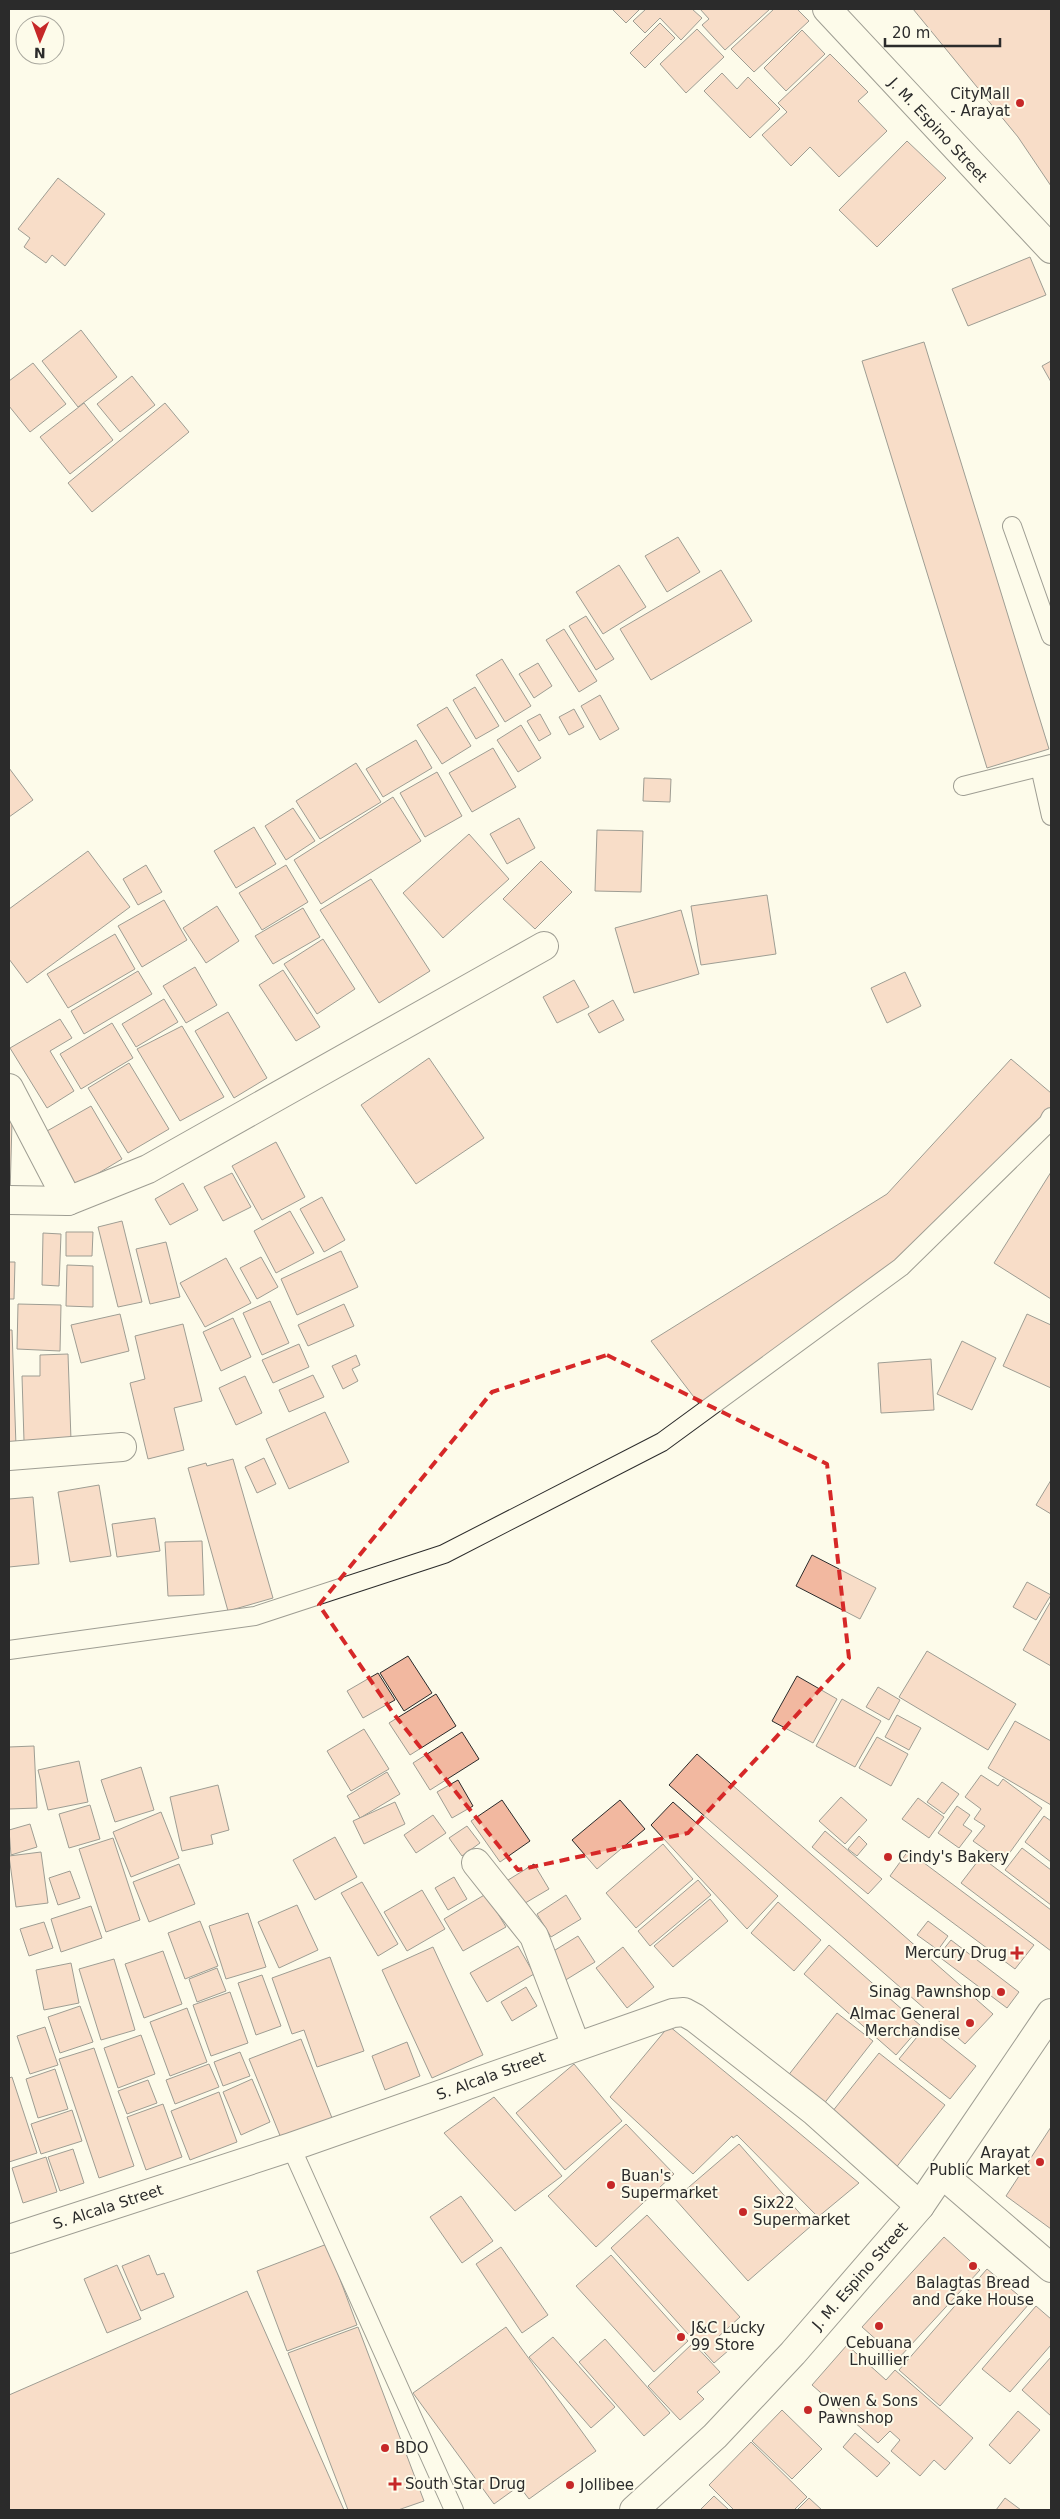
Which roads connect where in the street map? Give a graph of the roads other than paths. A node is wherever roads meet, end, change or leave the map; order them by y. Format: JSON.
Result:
{"nodes":[{"id":1,"x":826,"y":9,"type":"edge"},
{"id":2,"x":1051,"y":249,"type":"edge"},
{"id":3,"x":1012,"y":526,"type":"dead end"},
{"id":4,"x":1051,"y":636,"type":"edge"},
{"id":5,"x":1046,"y":766,"type":"edge"},
{"id":6,"x":963,"y":786,"type":"dead end"},
{"id":7,"x":1051,"y":816,"type":"edge"},
{"id":8,"x":544,"y":946,"type":"dead end"},
{"id":9,"x":9,"y":1088,"type":"edge"},
{"id":10,"x":1051,"y":1117,"type":"edge"},
{"id":11,"x":9,"y":1200,"type":"edge"},
{"id":12,"x":68,"y":1201,"type":"junction"},
{"id":13,"x":122,"y":1447,"type":"dead end"},
{"id":14,"x":9,"y":1456,"type":"edge"},
{"id":15,"x":9,"y":1650,"type":"edge"},
{"id":16,"x":476,"y":1863,"type":"dead end"},
{"id":17,"x":1051,"y":2013,"type":"edge"},
{"id":18,"x":576,"y":2046,"type":"junction"},
{"id":19,"x":291,"y":2147,"type":"junction"},
{"id":20,"x":943,"y":2175,"type":"junction"},
{"id":21,"x":920,"y":2206,"type":"junction"},
{"id":22,"x":9,"y":2239,"type":"edge"},
{"id":23,"x":1051,"y":2268,"type":"edge"},
{"id":24,"x":454,"y":2510,"type":"edge"},
{"id":25,"x":634,"y":2510,"type":"edge"}],
"edges":[{"from":1,"to":2,"type":"street","name":"J. M. Espino Street"},
{"from":3,"to":4,"type":"lane"},
{"from":5,"to":6,"type":"lane"},
{"from":5,"to":7,"type":"lane"},
{"from":8,"to":12,"type":"street"},
{"from":9,"to":12,"type":"street"},
{"from":10,"to":15,"type":"lane"},
{"from":11,"to":12,"type":"street"},
{"from":13,"to":14,"type":"street"},
{"from":16,"to":18,"type":"street"},
{"from":17,"to":20,"type":"street","name":"J. M. Espino Street"},
{"from":18,"to":19,"type":"street","name":"S. Alcala Street"},
{"from":18,"to":21,"type":"street","name":"S. Alcala Street"},
{"from":19,"to":22,"type":"street","name":"S. Alcala Street"},
{"from":19,"to":24,"type":"lane"},
{"from":20,"to":21,"type":"street","name":"J. M. Espino Street"},
{"from":20,"to":23,"type":"street"},
{"from":21,"to":25,"type":"street","name":"J. M. Espino Street"}]}
